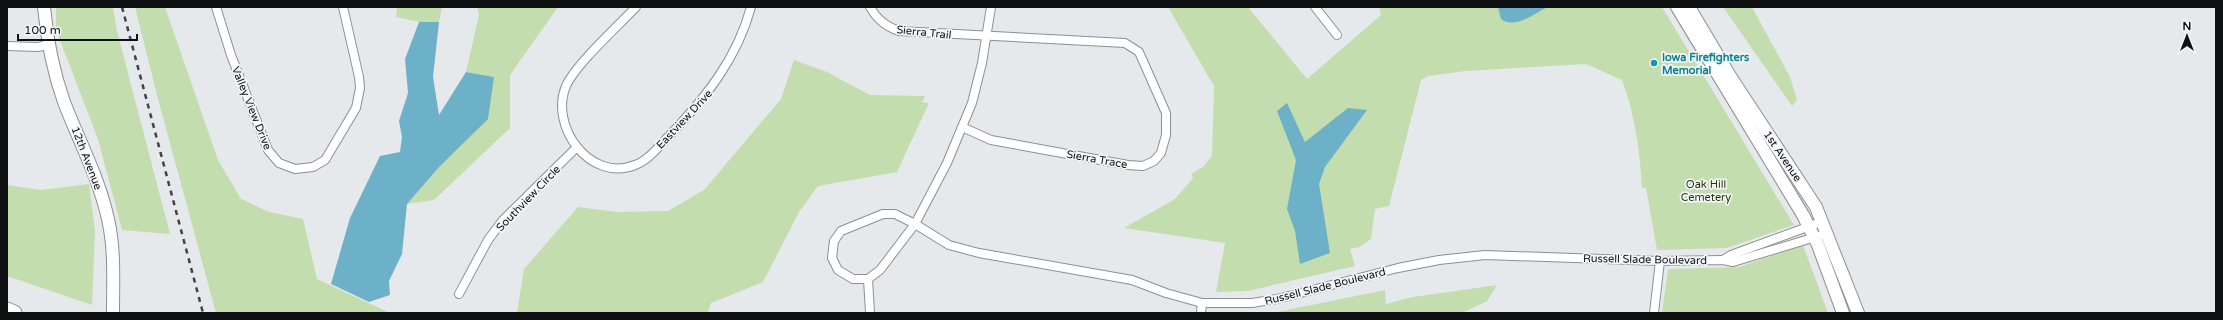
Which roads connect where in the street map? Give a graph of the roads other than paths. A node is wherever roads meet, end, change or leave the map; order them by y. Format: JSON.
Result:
{"nodes":[{"id":1,"x":44,"y":7,"type":"edge"},
{"id":2,"x":216,"y":7,"type":"edge"},
{"id":3,"x":343,"y":7,"type":"edge"},
{"id":4,"x":636,"y":7,"type":"edge"},
{"id":5,"x":751,"y":7,"type":"edge"},
{"id":6,"x":870,"y":7,"type":"edge"},
{"id":7,"x":991,"y":7,"type":"edge"},
{"id":8,"x":1315,"y":7,"type":"edge"},
{"id":9,"x":1677,"y":7,"type":"edge"},
{"id":10,"x":1689,"y":7,"type":"edge"},
{"id":11,"x":1337,"y":35,"type":"dead end"},
{"id":12,"x":987,"y":36,"type":"junction"},
{"id":13,"x":48,"y":45,"type":"junction"},
{"id":14,"x":7,"y":46,"type":"edge"},
{"id":15,"x":962,"y":126,"type":"junction"},
{"id":16,"x":577,"y":148,"type":"junction"},
{"id":17,"x":1821,"y":222,"type":"junction"},
{"id":18,"x":914,"y":224,"type":"junction"},
{"id":19,"x":1811,"y":232,"type":"junction"},
{"id":20,"x":1827,"y":233,"type":"junction"},
{"id":21,"x":1660,"y":261,"type":"junction"},
{"id":22,"x":868,"y":278,"type":"junction"},
{"id":23,"x":459,"y":294,"type":"dead end"},
{"id":24,"x":1202,"y":302,"type":"junction"},
{"id":25,"x":7,"y":310,"type":"edge"},
{"id":26,"x":14,"y":313,"type":"edge"},
{"id":27,"x":113,"y":313,"type":"edge"},
{"id":28,"x":870,"y":313,"type":"edge"},
{"id":29,"x":1201,"y":313,"type":"edge"},
{"id":30,"x":1654,"y":313,"type":"edge"},
{"id":31,"x":1844,"y":313,"type":"edge"},
{"id":32,"x":1858,"y":313,"type":"edge"}],
"edges":[{"from":1,"to":13,"type":"main road","name":"12th Avenue"},
{"from":2,"to":3,"type":"street","name":"Valley View Drive"},
{"from":4,"to":16,"type":"street","name":"Eastview Drive"},
{"from":5,"to":16,"type":"street","name":"Eastview Drive"},
{"from":6,"to":12,"type":"street","name":"Sierra Trail"},
{"from":7,"to":12,"type":"street"},
{"from":8,"to":11,"type":"street"},
{"from":9,"to":19,"type":"main road","name":"1st Avenue"},
{"from":10,"to":17,"type":"main road","name":"1st Avenue"},
{"from":12,"to":15,"type":"street"},
{"from":12,"to":15,"type":"street","name":"Sierra Trace"},
{"from":13,"to":14,"type":"street"},
{"from":13,"to":27,"type":"main road","name":"12th Avenue"},
{"from":15,"to":18,"type":"street"},
{"from":16,"to":23,"type":"street","name":"Southview Circle"},
{"from":17,"to":19,"type":"street","name":"Russell Slade Boulevard"},
{"from":17,"to":20,"type":"main road","name":"1st Avenue"},
{"from":18,"to":22,"type":"street"},
{"from":18,"to":22,"type":"street","name":"Russell Slade Boulevard"},
{"from":18,"to":24,"type":"street","name":"Russell Slade Boulevard"},
{"from":19,"to":20,"type":"street","name":"Russell Slade Boulevard"},
{"from":19,"to":21,"type":"street","name":"Russell Slade Boulevard"},
{"from":19,"to":31,"type":"main road","name":"1st Avenue"},
{"from":20,"to":32,"type":"main road","name":"1st Avenue"},
{"from":21,"to":24,"type":"street","name":"Russell Slade Boulevard"},
{"from":21,"to":30,"type":"street"},
{"from":22,"to":28,"type":"street"},
{"from":24,"to":29,"type":"street"},
{"from":25,"to":26,"type":"highway"}]}
